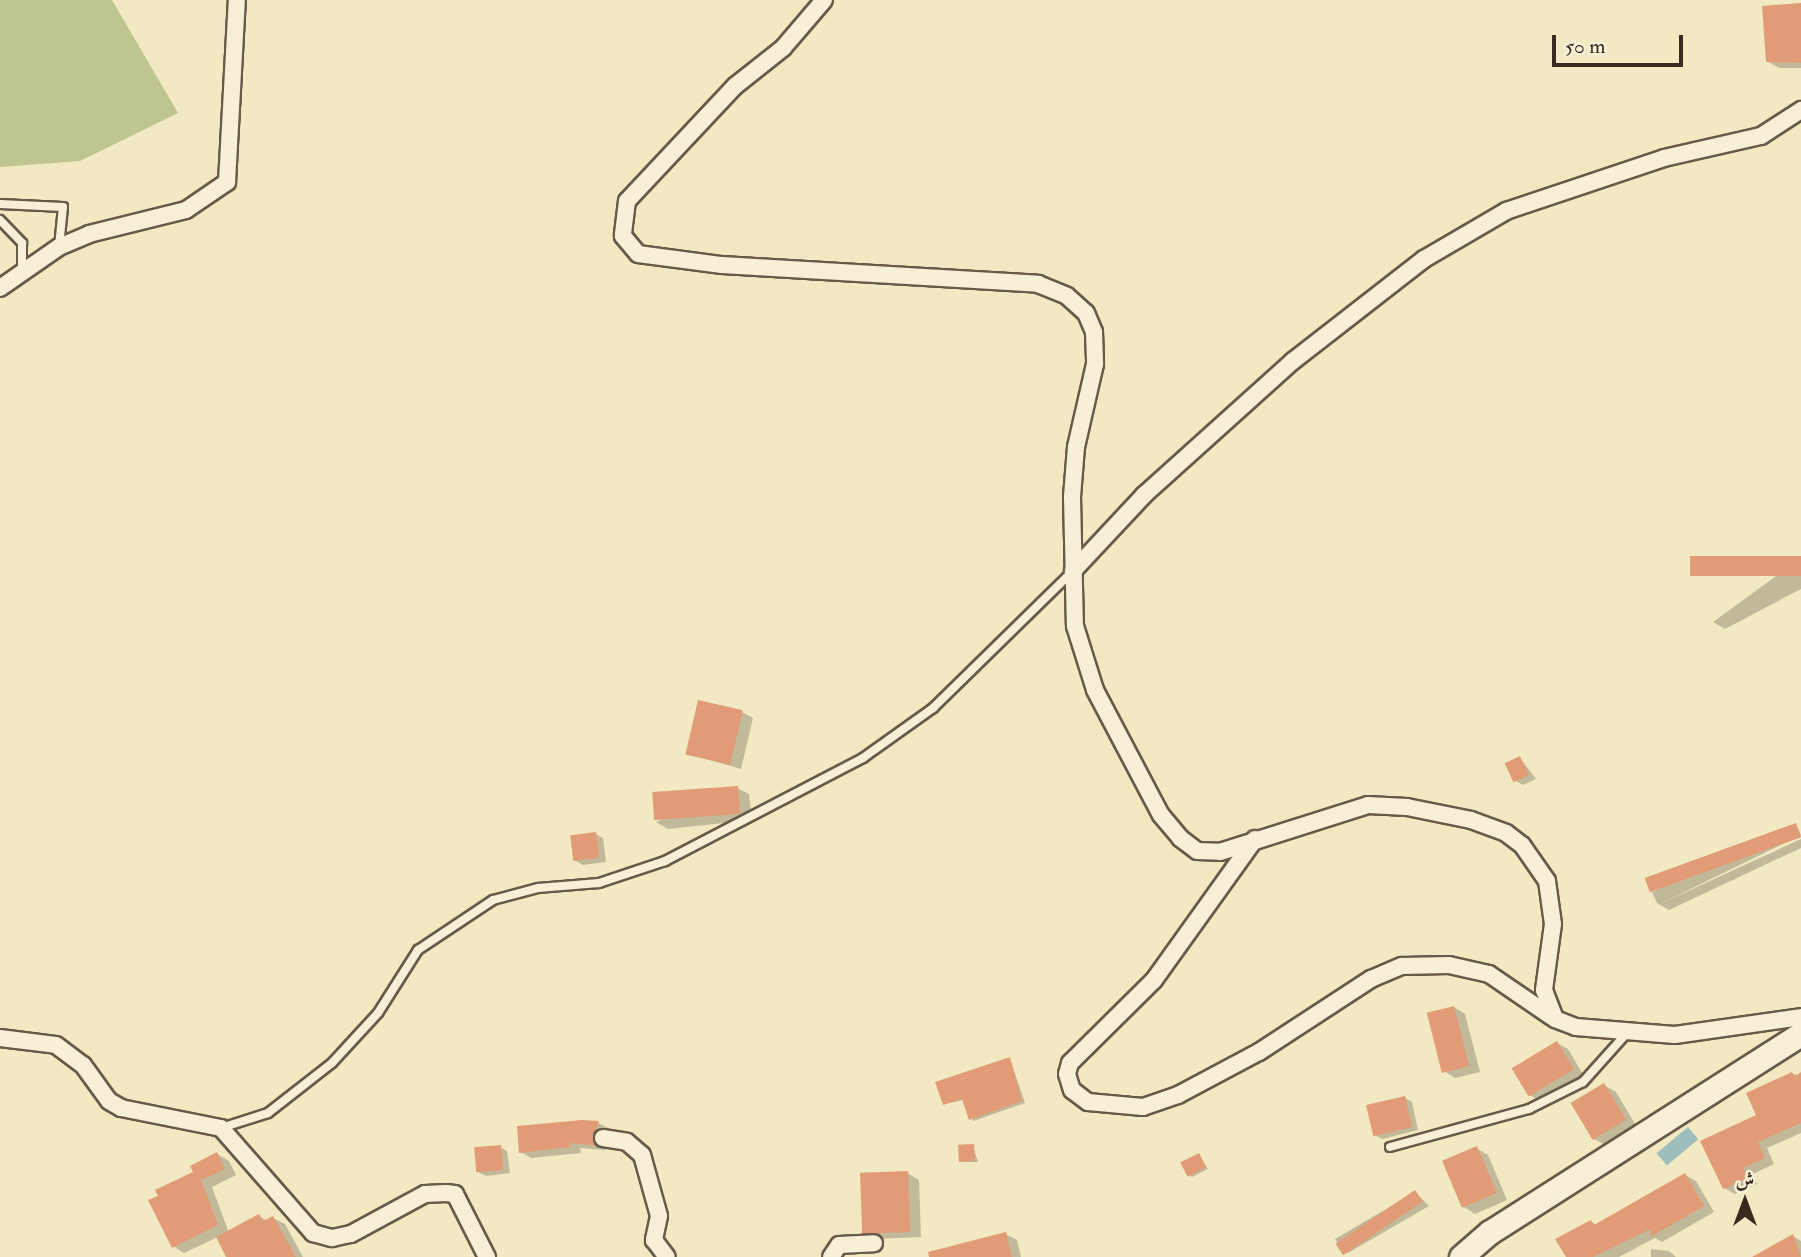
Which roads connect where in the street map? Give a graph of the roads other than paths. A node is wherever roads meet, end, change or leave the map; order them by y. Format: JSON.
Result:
{"nodes":[{"id":1,"x":237,"y":0,"type":"edge"},
{"id":2,"x":824,"y":0,"type":"edge"},
{"id":3,"x":1801,"y":110,"type":"edge"},
{"id":4,"x":0,"y":204,"type":"edge"},
{"id":5,"x":0,"y":220,"type":"edge"},
{"id":6,"x":59,"y":247,"type":"junction"},
{"id":7,"x":22,"y":269,"type":"junction"},
{"id":8,"x":0,"y":288,"type":"edge"},
{"id":9,"x":1073,"y":571,"type":"junction"},
{"id":10,"x":1257,"y":837,"type":"junction"},
{"id":11,"x":1801,"y":1017,"type":"edge"},
{"id":12,"x":1555,"y":1019,"type":"junction"},
{"id":13,"x":1627,"y":1033,"type":"junction"},
{"id":14,"x":1801,"y":1034,"type":"edge"},
{"id":15,"x":0,"y":1038,"type":"edge"},
{"id":16,"x":221,"y":1128,"type":"junction"},
{"id":17,"x":604,"y":1138,"type":"dead end"},
{"id":18,"x":1390,"y":1147,"type":"dead end"},
{"id":19,"x":874,"y":1243,"type":"dead end"},
{"id":20,"x":487,"y":1257,"type":"edge"},
{"id":21,"x":667,"y":1257,"type":"edge"},
{"id":22,"x":831,"y":1257,"type":"edge"},
{"id":23,"x":1461,"y":1257,"type":"edge"}],
"edges":[{"from":1,"to":6,"type":"street"},
{"from":2,"to":9,"type":"street"},
{"from":3,"to":9,"type":"street"},
{"from":4,"to":6,"type":"lane"},
{"from":5,"to":7,"type":"lane"},
{"from":6,"to":7,"type":"street"},
{"from":7,"to":8,"type":"street"},
{"from":9,"to":10,"type":"street"},
{"from":9,"to":16,"type":"lane"},
{"from":10,"to":12,"type":"street"},
{"from":10,"to":12,"type":"street"},
{"from":11,"to":13,"type":"street"},
{"from":12,"to":13,"type":"street"},
{"from":13,"to":18,"type":"lane"},
{"from":14,"to":23,"type":"main road"},
{"from":15,"to":16,"type":"street"},
{"from":16,"to":20,"type":"street"},
{"from":17,"to":21,"type":"street"},
{"from":19,"to":22,"type":"street"}]}
